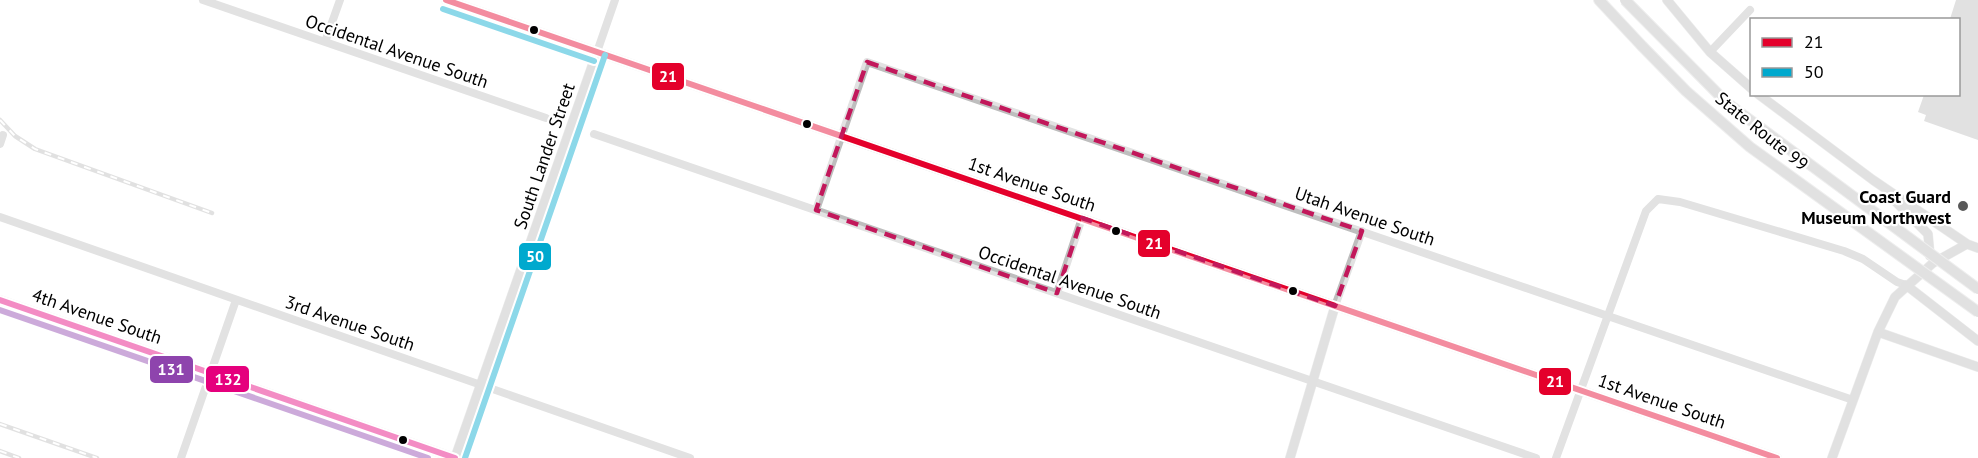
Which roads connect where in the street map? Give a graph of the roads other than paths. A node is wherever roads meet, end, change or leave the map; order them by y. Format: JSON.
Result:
{"nodes":[{"id":1,"x":204,"y":0,"type":"edge"},
{"id":2,"x":340,"y":0,"type":"edge"},
{"id":3,"x":446,"y":0,"type":"edge"},
{"id":4,"x":615,"y":0,"type":"edge"},
{"id":5,"x":1625,"y":0,"type":"edge"},
{"id":6,"x":1667,"y":0,"type":"edge"},
{"id":7,"x":1602,"y":3,"type":"edge"},
{"id":8,"x":1750,"y":10,"type":"dead end"},
{"id":9,"x":325,"y":42,"type":"junction"},
{"id":10,"x":597,"y":52,"type":"junction"},
{"id":11,"x":1710,"y":52,"type":"junction"},
{"id":12,"x":1750,"y":87,"type":"edge"},
{"id":13,"x":1761,"y":96,"type":"edge"},
{"id":14,"x":546,"y":118,"type":"dead end"},
{"id":15,"x":3,"y":135,"type":"dead end"},
{"id":16,"x":594,"y":135,"type":"dead end"},
{"id":17,"x":842,"y":136,"type":"junction"},
{"id":18,"x":0,"y":144,"type":"edge"},
{"id":19,"x":1873,"y":180,"type":"junction"},
{"id":20,"x":816,"y":210,"type":"junction"},
{"id":21,"x":0,"y":217,"type":"edge"},
{"id":22,"x":1082,"y":218,"type":"junction"},
{"id":23,"x":1362,"y":231,"type":"junction"},
{"id":24,"x":1967,"y":244,"type":"junction"},
{"id":25,"x":1978,"y":248,"type":"edge"},
{"id":26,"x":1933,"y":263,"type":"junction"},
{"id":27,"x":1906,"y":285,"type":"junction"},
{"id":28,"x":1978,"y":289,"type":"edge"},
{"id":29,"x":1057,"y":293,"type":"junction"},
{"id":30,"x":0,"y":300,"type":"edge"},
{"id":31,"x":236,"y":300,"type":"junction"},
{"id":32,"x":1335,"y":306,"type":"junction"},
{"id":33,"x":1978,"y":312,"type":"edge"},
{"id":34,"x":1608,"y":317,"type":"junction"},
{"id":35,"x":1878,"y":332,"type":"junction"},
{"id":36,"x":1978,"y":341,"type":"edge"},
{"id":37,"x":1978,"y":367,"type":"edge"},
{"id":38,"x":210,"y":373,"type":"junction"},
{"id":39,"x":1311,"y":381,"type":"junction"},
{"id":40,"x":481,"y":385,"type":"junction"},
{"id":41,"x":1581,"y":390,"type":"junction"},
{"id":42,"x":1853,"y":400,"type":"junction"},
{"id":43,"x":181,"y":458,"type":"edge"},
{"id":44,"x":455,"y":458,"type":"edge"},
{"id":45,"x":690,"y":458,"type":"edge"},
{"id":46,"x":1290,"y":458,"type":"edge"},
{"id":47,"x":1536,"y":458,"type":"edge"},
{"id":48,"x":1556,"y":458,"type":"edge"},
{"id":49,"x":1777,"y":458,"type":"edge"},
{"id":50,"x":1832,"y":458,"type":"edge"}],
"edges":[{"from":1,"to":9,"type":"street","name":"Occidental Avenue South"},
{"from":2,"to":9,"type":"street"},
{"from":3,"to":10,"type":"main road","name":"1st Avenue South"},
{"from":4,"to":10,"type":"street","name":"South Lander Street"},
{"from":5,"to":28,"type":"highway","name":"State Route 99","bridge":true},
{"from":6,"to":11,"type":"main road"},
{"from":7,"to":33,"type":"highway","name":"State Route 99","bridge":true},
{"from":8,"to":11,"type":"street"},
{"from":9,"to":14,"type":"street","name":"Occidental Avenue South"},
{"from":10,"to":17,"type":"main road","name":"1st Avenue South"},
{"from":10,"to":40,"type":"main road","name":"South Lander Street"},
{"from":11,"to":12,"type":"main road"},
{"from":13,"to":19,"type":"main road"},
{"from":15,"to":18,"type":"street"},
{"from":16,"to":20,"type":"street","name":"Occidental Avenue South"},
{"from":17,"to":20,"type":"street"},
{"from":17,"to":22,"type":"main road","name":"1st Avenue South"},
{"from":17,"to":23,"type":"street","name":"Utah Avenue South"},
{"from":19,"to":24,"type":"main road"},
{"from":19,"to":26,"type":"main road"},
{"from":20,"to":29,"type":"street","name":"Occidental Avenue South"},
{"from":21,"to":31,"type":"street","name":"3rd Avenue South"},
{"from":22,"to":29,"type":"street"},
{"from":22,"to":32,"type":"main road","name":"1st Avenue South"},
{"from":23,"to":32,"type":"street"},
{"from":23,"to":34,"type":"street","name":"Utah Avenue South"},
{"from":24,"to":25,"type":"main road"},
{"from":24,"to":26,"type":"main road"},
{"from":26,"to":27,"type":"main road"},
{"from":27,"to":34,"type":"street"},
{"from":27,"to":35,"type":"main road"},
{"from":27,"to":36,"type":"main road"},
{"from":29,"to":39,"type":"street","name":"Occidental Avenue South"},
{"from":30,"to":38,"type":"main road","name":"4th Avenue South"},
{"from":31,"to":38,"type":"street"},
{"from":31,"to":40,"type":"street","name":"3rd Avenue South"},
{"from":32,"to":39,"type":"main road"},
{"from":32,"to":41,"type":"main road","name":"1st Avenue South"},
{"from":34,"to":41,"type":"street"},
{"from":34,"to":42,"type":"street","name":"Utah Avenue South"},
{"from":35,"to":37,"type":"main road"},
{"from":35,"to":42,"type":"main road"},
{"from":38,"to":43,"type":"street"},
{"from":38,"to":44,"type":"main road","name":"4th Avenue South"},
{"from":39,"to":46,"type":"main road"},
{"from":39,"to":47,"type":"street","name":"Occidental Avenue South"},
{"from":40,"to":44,"type":"main road","name":"South Lander Street"},
{"from":40,"to":45,"type":"street","name":"3rd Avenue South"},
{"from":41,"to":48,"type":"street"},
{"from":41,"to":49,"type":"main road","name":"1st Avenue South"},
{"from":42,"to":50,"type":"main road"}]}
